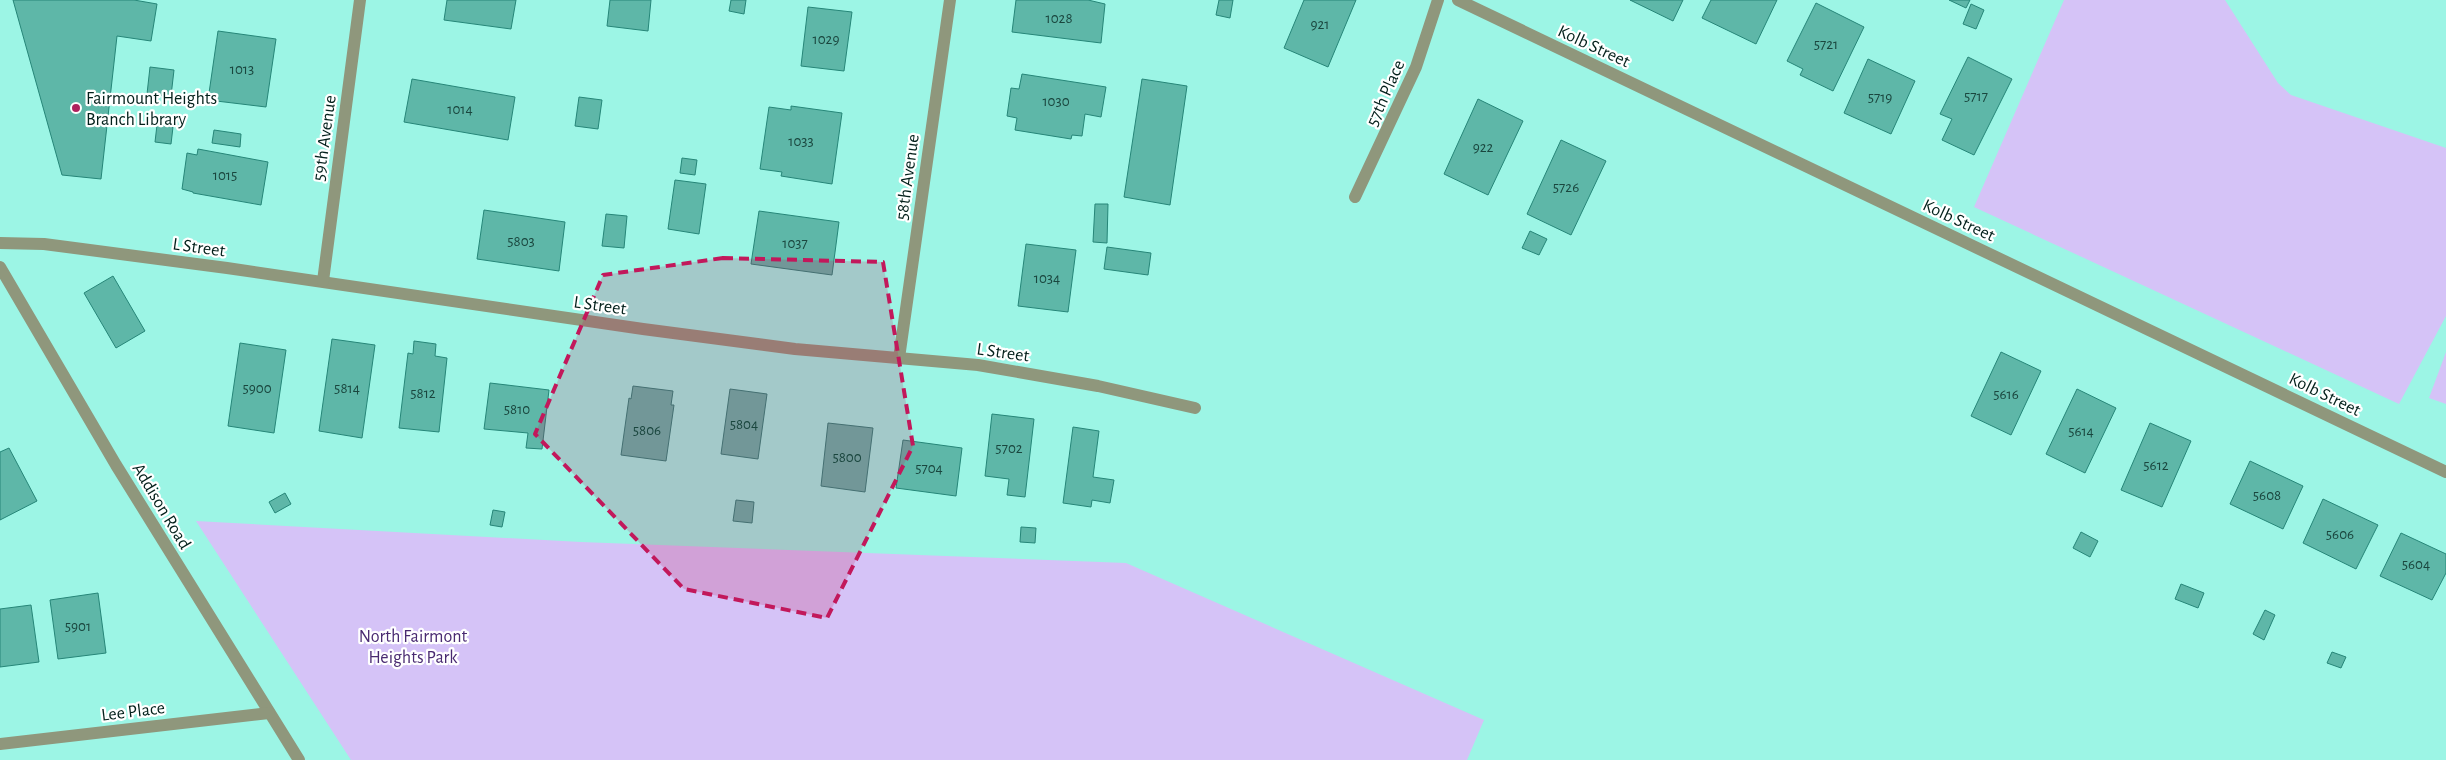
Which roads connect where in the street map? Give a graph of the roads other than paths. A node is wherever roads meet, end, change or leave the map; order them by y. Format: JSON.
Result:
{"nodes":[{"id":1,"x":360,"y":0,"type":"edge"},
{"id":2,"x":950,"y":0,"type":"edge"},
{"id":3,"x":1438,"y":0,"type":"edge"},
{"id":4,"x":1458,"y":0,"type":"edge"},
{"id":5,"x":1355,"y":197,"type":"dead end"},
{"id":6,"x":0,"y":243,"type":"edge"},
{"id":7,"x":0,"y":267,"type":"edge"},
{"id":8,"x":323,"y":281,"type":"junction"},
{"id":9,"x":899,"y":358,"type":"junction"},
{"id":10,"x":1194,"y":408,"type":"dead end"},
{"id":11,"x":2446,"y":472,"type":"edge"},
{"id":12,"x":269,"y":713,"type":"junction"},
{"id":13,"x":0,"y":744,"type":"edge"},
{"id":14,"x":299,"y":760,"type":"edge"}],
"edges":[{"from":1,"to":8,"type":"street","name":"59th Avenue"},
{"from":2,"to":9,"type":"street","name":"58th Avenue"},
{"from":3,"to":5,"type":"street","name":"57th Place"},
{"from":4,"to":11,"type":"street","name":"Kolb Street"},
{"from":6,"to":8,"type":"street","name":"L Street"},
{"from":7,"to":12,"type":"street","name":"Addison Road"},
{"from":8,"to":9,"type":"street","name":"L Street"},
{"from":9,"to":10,"type":"street","name":"L Street"},
{"from":12,"to":13,"type":"street","name":"Lee Place"},
{"from":12,"to":14,"type":"street","name":"Addison Road"}]}
